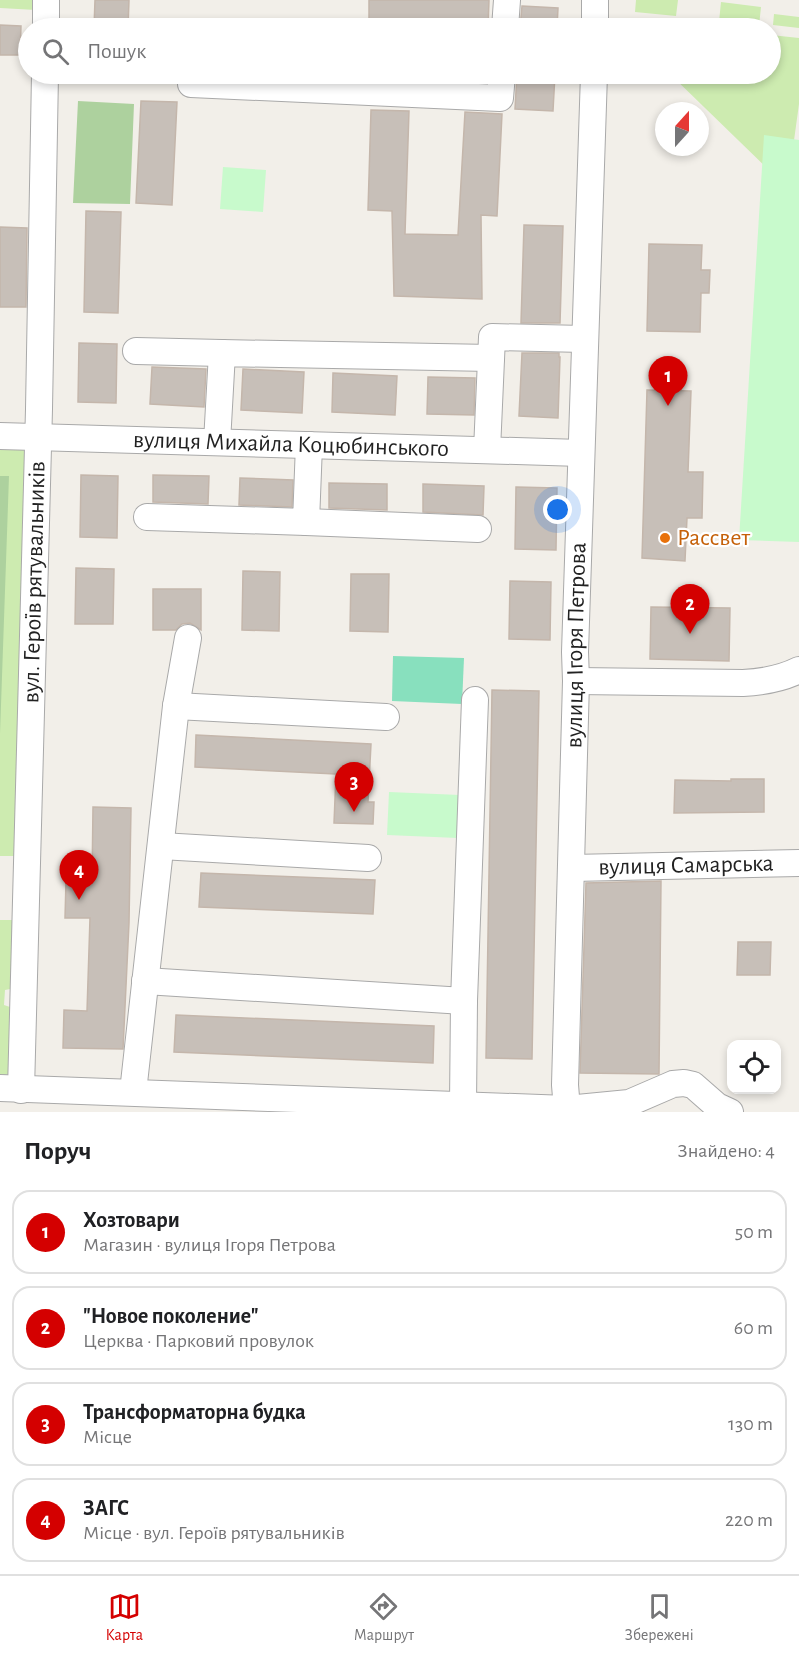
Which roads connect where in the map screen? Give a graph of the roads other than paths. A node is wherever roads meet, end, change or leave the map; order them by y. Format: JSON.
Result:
{"nodes":[{"id":1,"x":46,"y":0,"type":"edge"},
{"id":2,"x":507,"y":0,"type":"edge"},
{"id":3,"x":596,"y":0,"type":"edge"},
{"id":4,"x":46,"y":18,"type":"edge"},
{"id":5,"x":506,"y":18,"type":"edge"},
{"id":6,"x":595,"y":18,"type":"edge"},
{"id":7,"x":45,"y":84,"type":"edge"},
{"id":8,"x":191,"y":84,"type":"dead end"},
{"id":9,"x":502,"y":84,"type":"edge"},
{"id":10,"x":594,"y":84,"type":"edge"},
{"id":11,"x":584,"y":339,"type":"junction"},
{"id":12,"x":136,"y":351,"type":"dead end"},
{"id":13,"x":222,"y":353,"type":"junction"},
{"id":14,"x":491,"y":358,"type":"junction"},
{"id":15,"x":38,"y":435,"type":"junction"},
{"id":16,"x":0,"y":436,"type":"edge"},
{"id":17,"x":217,"y":442,"type":"junction"},
{"id":18,"x":309,"y":445,"type":"junction"},
{"id":19,"x":487,"y":450,"type":"junction"},
{"id":20,"x":581,"y":453,"type":"junction"},
{"id":21,"x":147,"y":517,"type":"dead end"},
{"id":22,"x":306,"y":522,"type":"junction"},
{"id":23,"x":478,"y":529,"type":"dead end"},
{"id":24,"x":188,"y":638,"type":"dead end"},
{"id":25,"x":799,"y":670,"type":"edge"},
{"id":26,"x":576,"y":681,"type":"junction"},
{"id":27,"x":475,"y":700,"type":"dead end"},
{"id":28,"x":176,"y":706,"type":"junction"},
{"id":29,"x":386,"y":717,"type":"dead end"},
{"id":30,"x":161,"y":846,"type":"junction"},
{"id":31,"x":368,"y":858,"type":"dead end"},
{"id":32,"x":799,"y":863,"type":"edge"},
{"id":33,"x":572,"y":868,"type":"junction"},
{"id":34,"x":145,"y":981,"type":"junction"},
{"id":35,"x":464,"y":1000,"type":"junction"},
{"id":36,"x":10,"y":1089,"type":"edge"},
{"id":37,"x":133,"y":1092,"type":"junction"},
{"id":38,"x":463,"y":1105,"type":"junction"},
{"id":39,"x":567,"y":1109,"type":"junction"},
{"id":40,"x":730,"y":1112,"type":"edge"}],
"edges":[{"from":1,"to":4,"type":"street"},
{"from":2,"to":5,"type":"street"},
{"from":3,"to":6,"type":"street"},
{"from":7,"to":15,"type":"street","name":"вул. Героїв рятувальників"},
{"from":8,"to":9,"type":"street"},
{"from":10,"to":11,"type":"street","name":"вулиця Ігоря Петрова"},
{"from":11,"to":14,"type":"street"},
{"from":11,"to":20,"type":"street","name":"вулиця Ігоря Петрова"},
{"from":12,"to":13,"type":"street"},
{"from":13,"to":14,"type":"street"},
{"from":13,"to":17,"type":"street"},
{"from":14,"to":19,"type":"street"},
{"from":15,"to":16,"type":"street","name":"вулиця Михайла Коцюбинського"},
{"from":15,"to":17,"type":"street","name":"вулиця Михайла Коцюбинського"},
{"from":15,"to":36,"type":"street","name":"вул. Героїв рятувальників"},
{"from":17,"to":18,"type":"street","name":"вулиця Михайла Коцюбинського"},
{"from":18,"to":19,"type":"street","name":"вулиця Михайла Коцюбинського"},
{"from":18,"to":22,"type":"street"},
{"from":19,"to":20,"type":"street","name":"вулиця Михайла Коцюбинського"},
{"from":20,"to":26,"type":"street","name":"вулиця Ігоря Петрова"},
{"from":21,"to":22,"type":"street"},
{"from":22,"to":23,"type":"street"},
{"from":24,"to":28,"type":"street"},
{"from":25,"to":26,"type":"street"},
{"from":26,"to":33,"type":"street","name":"вулиця Ігоря Петрова"},
{"from":27,"to":35,"type":"street"},
{"from":28,"to":29,"type":"street"},
{"from":28,"to":30,"type":"street"},
{"from":30,"to":31,"type":"street"},
{"from":30,"to":34,"type":"street"},
{"from":32,"to":33,"type":"street","name":"вулиця Самарська"},
{"from":33,"to":39,"type":"street","name":"вулиця Ігоря Петрова"},
{"from":34,"to":35,"type":"street"},
{"from":34,"to":37,"type":"street"},
{"from":35,"to":38,"type":"street"},
{"from":36,"to":37,"type":"street"},
{"from":37,"to":38,"type":"street"},
{"from":38,"to":39,"type":"street"},
{"from":39,"to":40,"type":"street"}]}
